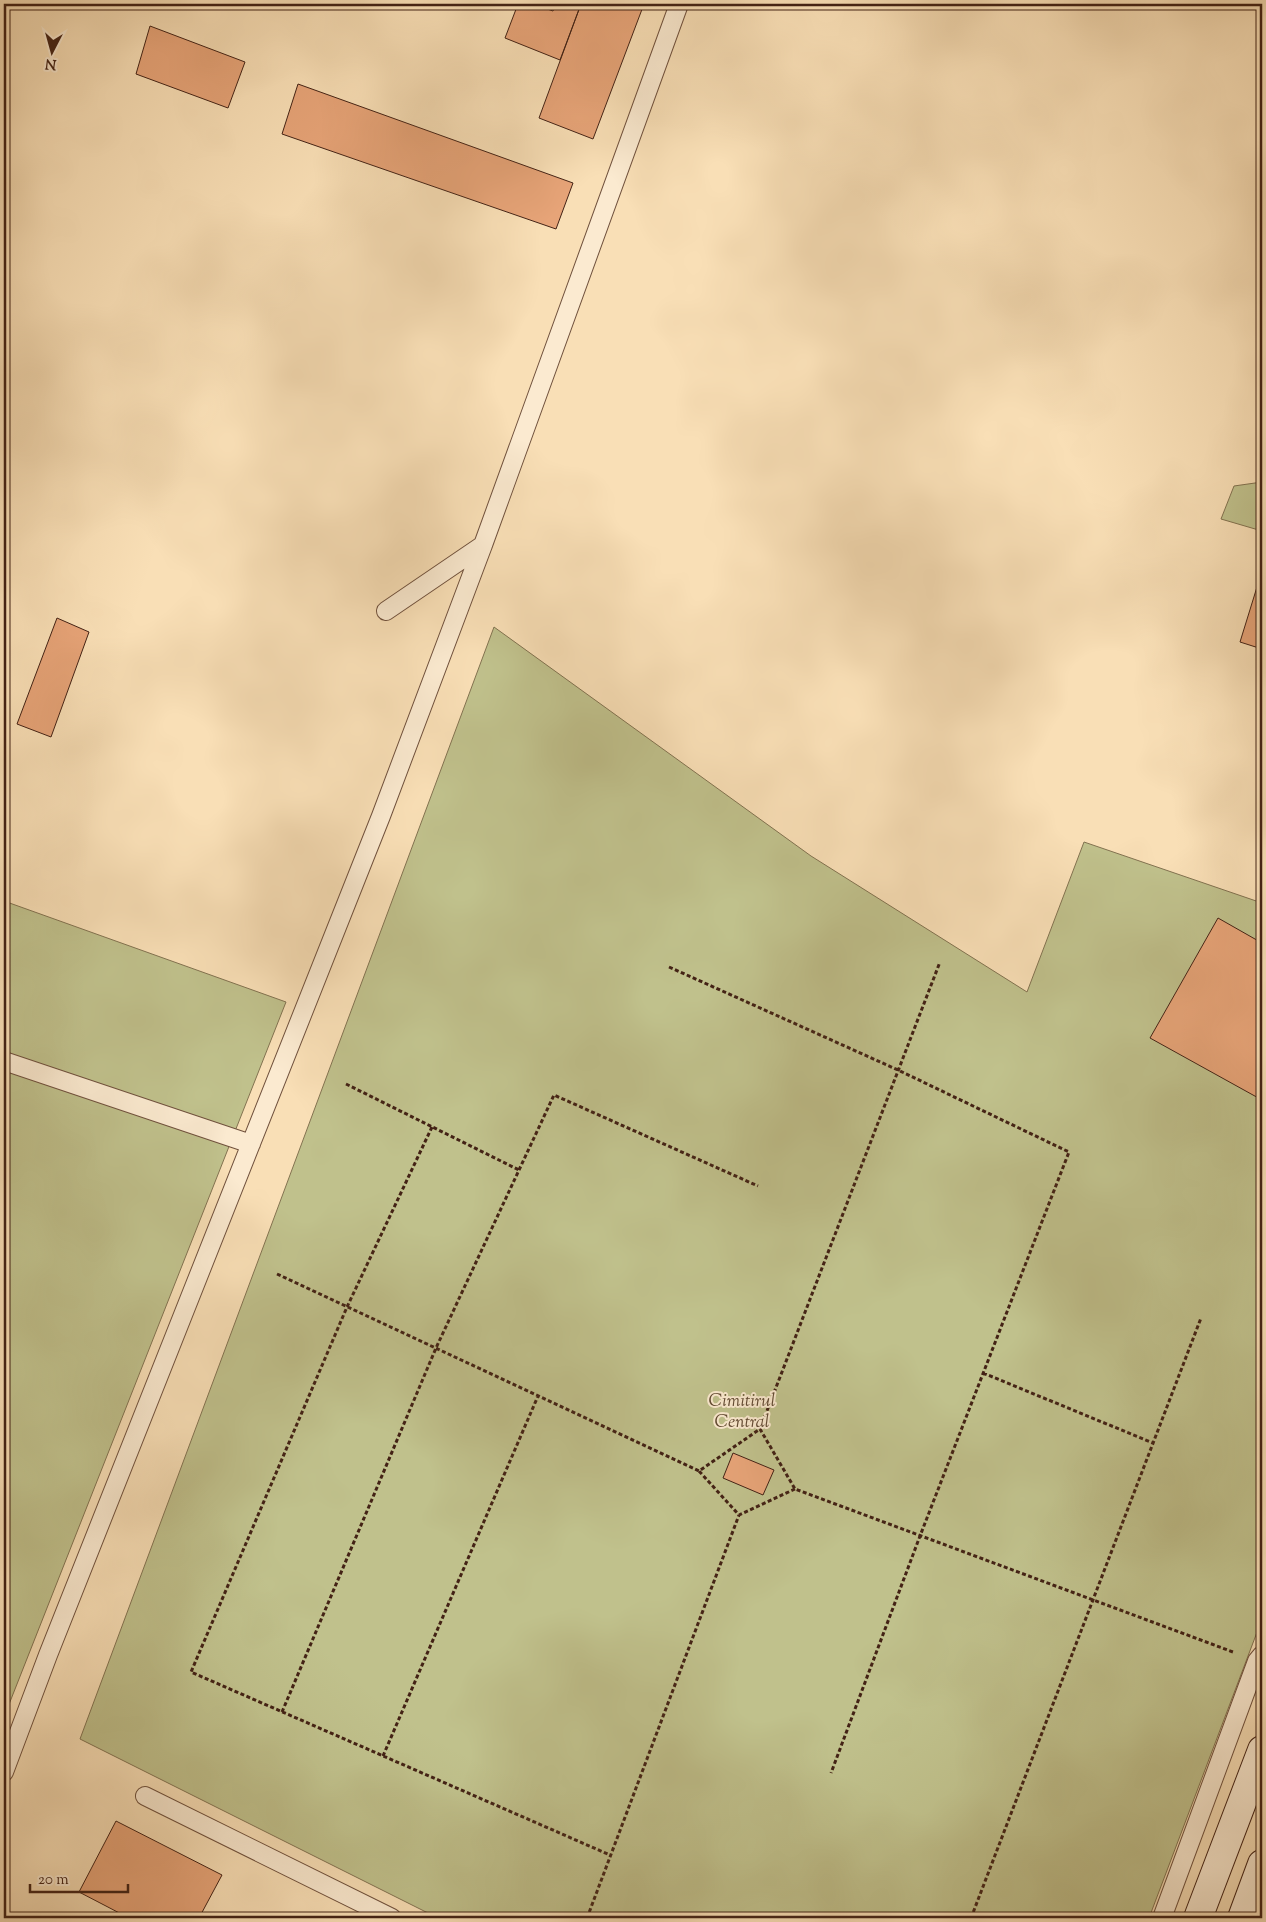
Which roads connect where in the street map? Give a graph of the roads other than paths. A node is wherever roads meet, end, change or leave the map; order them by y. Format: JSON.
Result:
{"nodes":[{"id":1,"x":679,"y":4,"type":"edge"},
{"id":2,"x":483,"y":546,"type":"junction"},
{"id":3,"x":386,"y":611,"type":"dead end"},
{"id":4,"x":4,"y":1061,"type":"edge"},
{"id":5,"x":251,"y":1144,"type":"junction"},
{"id":6,"x":1260,"y":1658,"type":"edge"},
{"id":7,"x":1262,"y":1750,"type":"edge"},
{"id":8,"x":4,"y":1772,"type":"edge"},
{"id":9,"x":145,"y":1796,"type":"dead end"},
{"id":10,"x":1262,"y":1864,"type":"edge"},
{"id":11,"x":1199,"y":1914,"type":"edge"},
{"id":12,"x":392,"y":1918,"type":"edge"},
{"id":13,"x":1162,"y":1918,"type":"edge"},
{"id":14,"x":1242,"y":1918,"type":"edge"}],
"edges":[{"from":1,"to":2,"type":"lane"},
{"from":2,"to":3,"type":"lane"},
{"from":2,"to":5,"type":"lane"},
{"from":4,"to":5,"type":"lane"},
{"from":5,"to":8,"type":"lane"},
{"from":6,"to":13,"type":"lane"},
{"from":7,"to":11,"type":"main road"},
{"from":9,"to":12,"type":"lane"},
{"from":10,"to":14,"type":"main road"}]}
